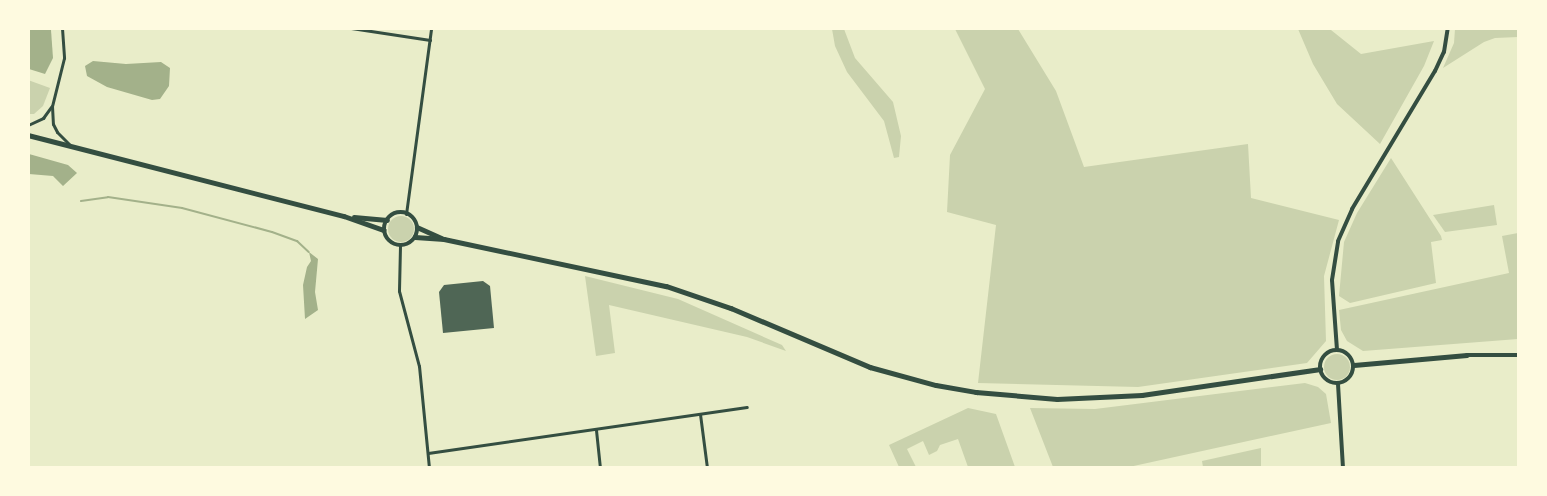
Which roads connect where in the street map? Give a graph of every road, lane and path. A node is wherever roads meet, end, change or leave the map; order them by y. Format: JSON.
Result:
{"nodes":[{"id":1,"x":62,"y":28,"type":"edge"},
{"id":2,"x":351,"y":28,"type":"edge"},
{"id":3,"x":431,"y":28,"type":"edge"},
{"id":4,"x":1448,"y":28,"type":"edge"},
{"id":5,"x":430,"y":40,"type":"junction"},
{"id":6,"x":52,"y":106,"type":"junction"},
{"id":7,"x":28,"y":125,"type":"edge"},
{"id":8,"x":28,"y":135,"type":"edge"},
{"id":9,"x":74,"y":148,"type":"junction"},
{"id":10,"x":406,"y":213,"type":"junction"},
{"id":11,"x":344,"y":216,"type":"junction"},
{"id":12,"x":387,"y":220,"type":"junction"},
{"id":13,"x":417,"y":227,"type":"junction"},
{"id":14,"x":384,"y":230,"type":"junction"},
{"id":15,"x":415,"y":237,"type":"junction"},
{"id":16,"x":444,"y":239,"type":"junction"},
{"id":17,"x":400,"y":246,"type":"junction"},
{"id":18,"x":1337,"y":350,"type":"junction"},
{"id":19,"x":1518,"y":355,"type":"edge"},
{"id":20,"x":1354,"y":365,"type":"junction"},
{"id":21,"x":1320,"y":369,"type":"junction"},
{"id":22,"x":1338,"y":384,"type":"junction"},
{"id":23,"x":747,"y":407,"type":"dead end"},
{"id":24,"x":700,"y":414,"type":"junction"},
{"id":25,"x":596,"y":430,"type":"junction"},
{"id":26,"x":428,"y":453,"type":"junction"},
{"id":27,"x":429,"y":468,"type":"edge"},
{"id":28,"x":600,"y":468,"type":"edge"},
{"id":29,"x":707,"y":468,"type":"edge"},
{"id":30,"x":1343,"y":468,"type":"edge"}],
"edges":[{"from":1,"to":6,"type":"street"},
{"from":2,"to":5,"type":"street"},
{"from":3,"to":5,"type":"street"},
{"from":4,"to":18,"type":"street"},
{"from":5,"to":10,"type":"street"},
{"from":6,"to":7,"type":"street"},
{"from":6,"to":9,"type":"street"},
{"from":8,"to":9,"type":"main road"},
{"from":9,"to":11,"type":"main road"},
{"from":10,"to":12,"type":"main road"},
{"from":10,"to":13,"type":"main road"},
{"from":11,"to":12,"type":"main road"},
{"from":11,"to":14,"type":"main road"},
{"from":12,"to":14,"type":"main road"},
{"from":13,"to":15,"type":"main road"},
{"from":13,"to":16,"type":"main road"},
{"from":14,"to":17,"type":"main road"},
{"from":15,"to":16,"type":"main road"},
{"from":15,"to":17,"type":"main road"},
{"from":16,"to":21,"type":"main road"},
{"from":17,"to":26,"type":"street"},
{"from":18,"to":20,"type":"main road"},
{"from":18,"to":21,"type":"main road"},
{"from":19,"to":20,"type":"main road"},
{"from":20,"to":22,"type":"main road"},
{"from":21,"to":22,"type":"main road"},
{"from":22,"to":30,"type":"street"},
{"from":23,"to":24,"type":"street"},
{"from":24,"to":25,"type":"street"},
{"from":24,"to":29,"type":"street"},
{"from":25,"to":26,"type":"street"},
{"from":25,"to":28,"type":"street"},
{"from":26,"to":27,"type":"street"}]}
